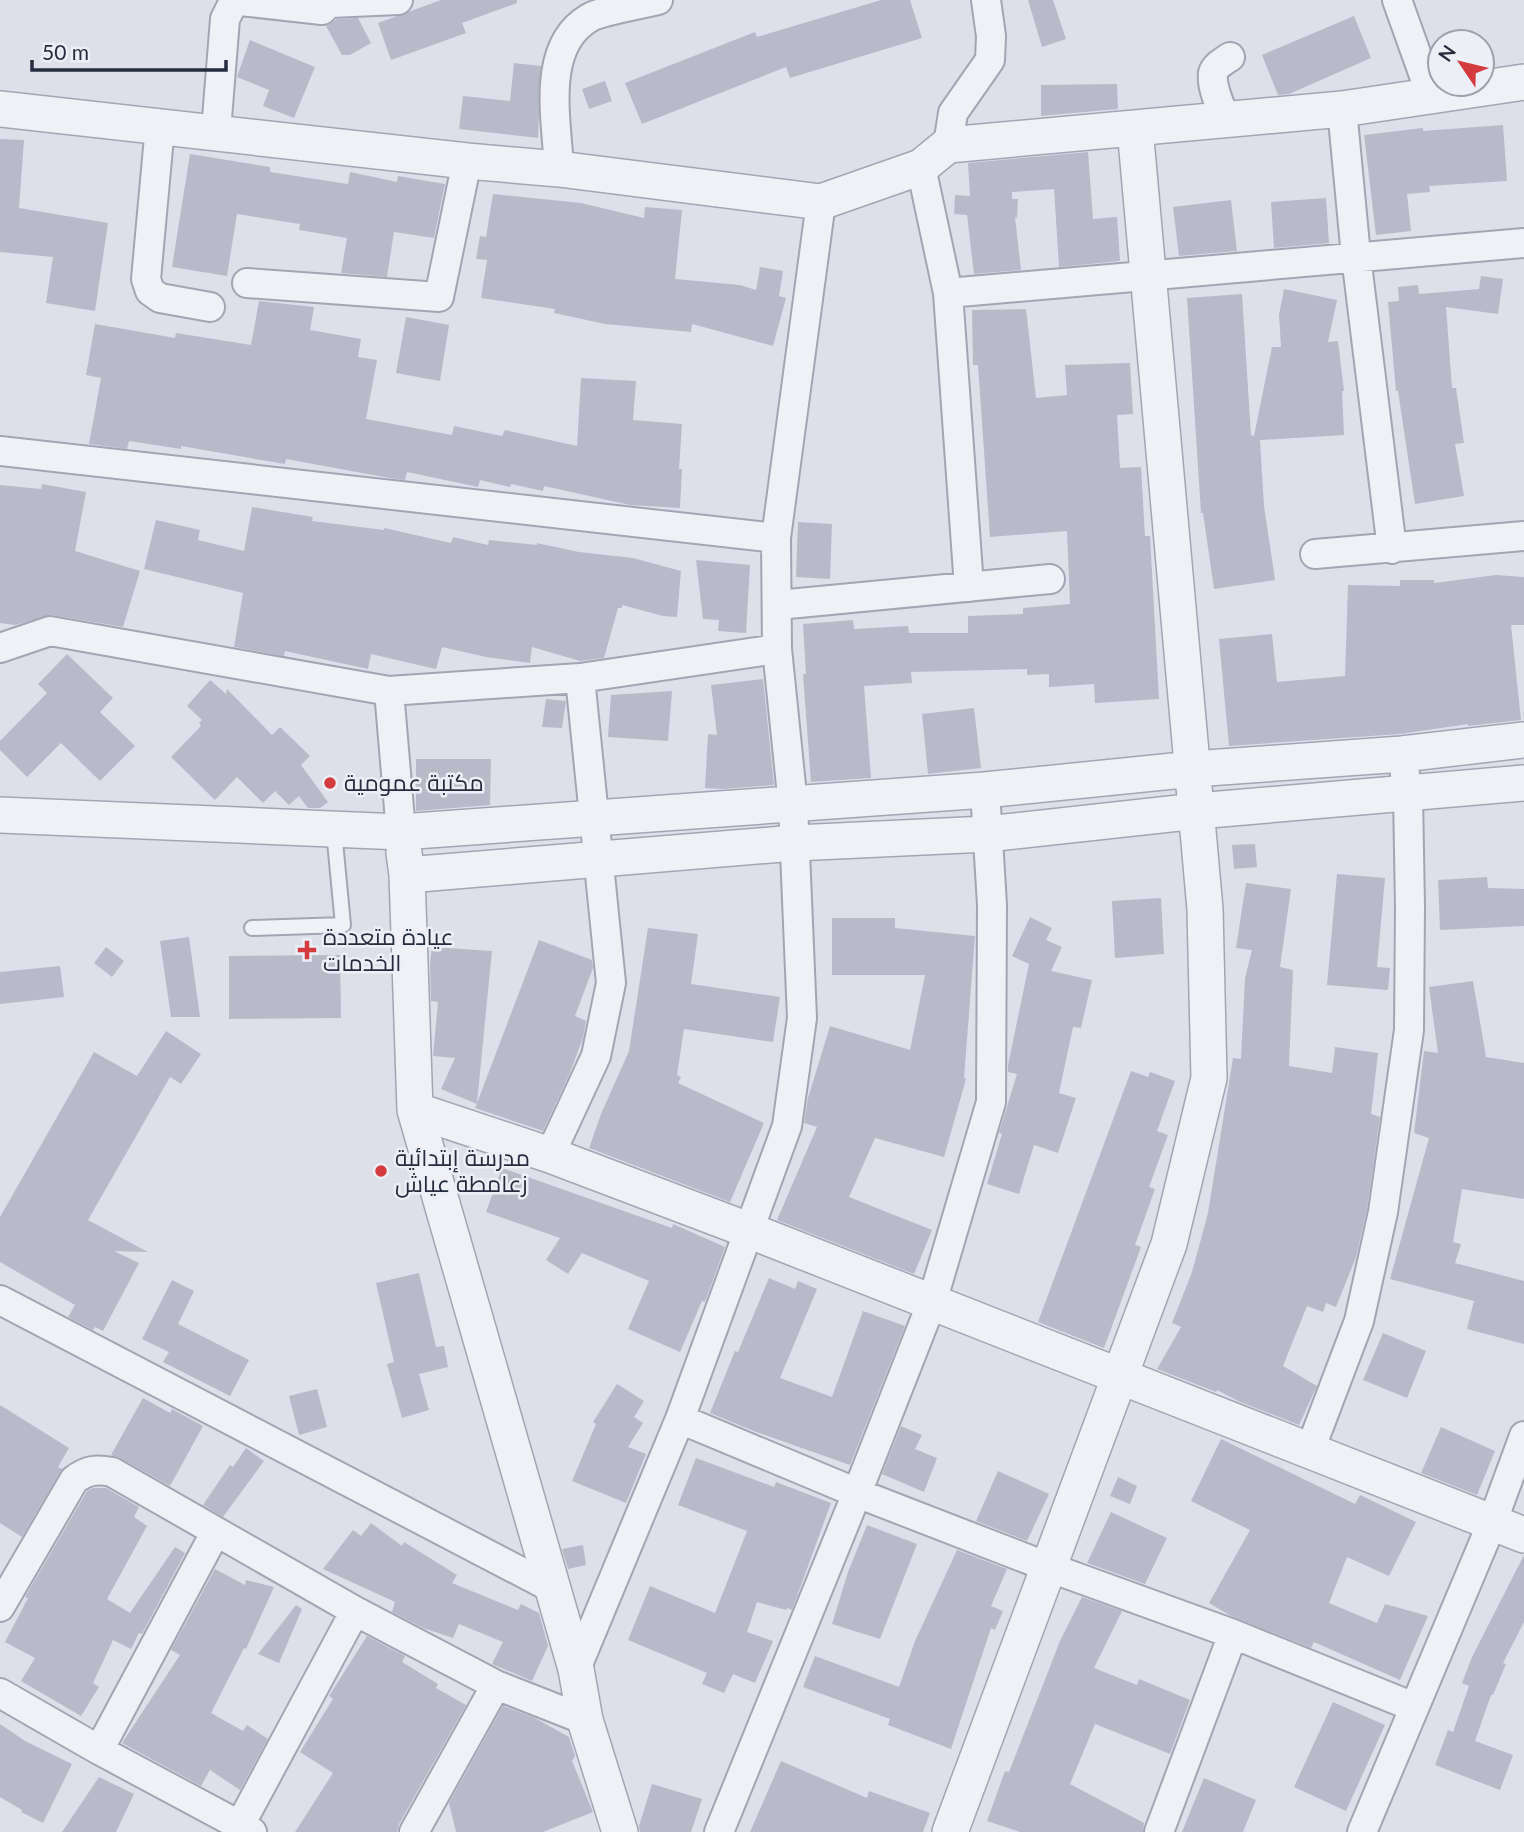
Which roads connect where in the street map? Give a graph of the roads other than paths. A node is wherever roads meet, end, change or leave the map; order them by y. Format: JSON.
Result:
{"nodes":[{"id":1,"x":398,"y":0,"type":"edge"},
{"id":2,"x":658,"y":0,"type":"edge"},
{"id":3,"x":986,"y":0,"type":"edge"},
{"id":4,"x":1397,"y":0,"type":"edge"},
{"id":5,"x":331,"y":1,"type":"edge"},
{"id":6,"x":1230,"y":57,"type":"dead end"},
{"id":7,"x":1426,"y":81,"type":"edge"},
{"id":8,"x":1524,"y":82,"type":"edge"},
{"id":9,"x":1496,"y":86,"type":"edge"},
{"id":10,"x":1426,"y":96,"type":"edge"},
{"id":11,"x":0,"y":108,"type":"edge"},
{"id":12,"x":1342,"y":109,"type":"junction"},
{"id":13,"x":1226,"y":120,"type":"junction"},
{"id":14,"x":160,"y":126,"type":"junction"},
{"id":15,"x":1135,"y":128,"type":"junction"},
{"id":16,"x":216,"y":131,"type":"junction"},
{"id":17,"x":948,"y":145,"type":"junction"},
{"id":18,"x":467,"y":161,"type":"junction"},
{"id":19,"x":921,"y":167,"type":"junction"},
{"id":20,"x":559,"y":169,"type":"junction"},
{"id":21,"x":821,"y":202,"type":"junction"},
{"id":22,"x":1524,"y":243,"type":"edge"},
{"id":23,"x":1356,"y":256,"type":"junction"},
{"id":24,"x":1148,"y":274,"type":"junction"},
{"id":25,"x":247,"y":282,"type":"dead end"},
{"id":26,"x":948,"y":293,"type":"junction"},
{"id":27,"x":211,"y":307,"type":"dead end"},
{"id":28,"x":0,"y":451,"type":"edge"},
{"id":29,"x":1524,"y":536,"type":"edge"},
{"id":30,"x":776,"y":538,"type":"junction"},
{"id":31,"x":1392,"y":549,"type":"junction"},
{"id":32,"x":1315,"y":554,"type":"dead end"},
{"id":33,"x":1050,"y":579,"type":"dead end"},
{"id":34,"x":969,"y":587,"type":"junction"},
{"id":35,"x":778,"y":605,"type":"junction"},
{"id":36,"x":0,"y":648,"type":"edge"},
{"id":37,"x":777,"y":649,"type":"junction"},
{"id":38,"x":580,"y":678,"type":"junction"},
{"id":39,"x":389,"y":691,"type":"junction"},
{"id":40,"x":1524,"y":740,"type":"edge"},
{"id":41,"x":1402,"y":754,"type":"junction"},
{"id":42,"x":1193,"y":769,"type":"junction"},
{"id":43,"x":1524,"y":783,"type":"edge"},
{"id":44,"x":985,"y":790,"type":"junction"},
{"id":45,"x":1408,"y":794,"type":"junction"},
{"id":46,"x":793,"y":805,"type":"junction"},
{"id":47,"x":1197,"y":811,"type":"junction"},
{"id":48,"x":0,"y":815,"type":"edge"},
{"id":49,"x":593,"y":817,"type":"junction"},
{"id":50,"x":334,"y":831,"type":"junction"},
{"id":51,"x":401,"y":832,"type":"junction"},
{"id":52,"x":987,"y":834,"type":"junction"},
{"id":53,"x":795,"y":843,"type":"junction"},
{"id":54,"x":597,"y":858,"type":"junction"},
{"id":55,"x":407,"y":875,"type":"junction"},
{"id":56,"x":252,"y":928,"type":"dead end"},
{"id":57,"x":415,"y":1110,"type":"junction"},
{"id":58,"x":550,"y":1155,"type":"junction"},
{"id":59,"x":748,"y":1230,"type":"junction"},
{"id":60,"x":0,"y":1300,"type":"edge"},
{"id":61,"x":932,"y":1302,"type":"junction"},
{"id":62,"x":1121,"y":1377,"type":"junction"},
{"id":63,"x":680,"y":1419,"type":"junction"},
{"id":64,"x":1524,"y":1436,"type":"edge"},
{"id":65,"x":1310,"y":1450,"type":"junction"},
{"id":66,"x":857,"y":1493,"type":"junction"},
{"id":67,"x":1492,"y":1523,"type":"junction"},
{"id":68,"x":215,"y":1533,"type":"junction"},
{"id":69,"x":1524,"y":1535,"type":"edge"},
{"id":70,"x":1048,"y":1567,"type":"junction"},
{"id":71,"x":552,"y":1588,"type":"junction"},
{"id":72,"x":0,"y":1607,"type":"edge"},
{"id":73,"x":355,"y":1611,"type":"junction"},
{"id":74,"x":1233,"y":1634,"type":"junction"},
{"id":75,"x":576,"y":1669,"type":"junction"},
{"id":76,"x":495,"y":1685,"type":"junction"},
{"id":77,"x":0,"y":1693,"type":"edge"},
{"id":78,"x":1414,"y":1707,"type":"junction"},
{"id":79,"x":585,"y":1720,"type":"junction"},
{"id":80,"x":100,"y":1750,"type":"junction"},
{"id":81,"x":246,"y":1829,"type":"edge"},
{"id":82,"x":414,"y":1832,"type":"edge"},
{"id":83,"x":620,"y":1832,"type":"edge"},
{"id":84,"x":719,"y":1832,"type":"edge"},
{"id":85,"x":950,"y":1832,"type":"edge"},
{"id":86,"x":1159,"y":1832,"type":"edge"},
{"id":87,"x":1362,"y":1832,"type":"edge"}],
"edges":[{"from":1,"to":5,"type":"street"},
{"from":2,"to":20,"type":"street"},
{"from":3,"to":17,"type":"street"},
{"from":4,"to":7,"type":"street"},
{"from":5,"to":16,"type":"street"},
{"from":6,"to":13,"type":"street"},
{"from":8,"to":9,"type":"street"},
{"from":10,"to":12,"type":"street"},
{"from":11,"to":14,"type":"street"},
{"from":12,"to":13,"type":"street"},
{"from":12,"to":23,"type":"street"},
{"from":13,"to":15,"type":"street"},
{"from":14,"to":16,"type":"street"},
{"from":14,"to":27,"type":"street"},
{"from":15,"to":17,"type":"street"},
{"from":15,"to":24,"type":"street"},
{"from":16,"to":18,"type":"street"},
{"from":17,"to":19,"type":"street"},
{"from":18,"to":20,"type":"street"},
{"from":18,"to":25,"type":"street"},
{"from":19,"to":21,"type":"street"},
{"from":19,"to":26,"type":"street"},
{"from":20,"to":21,"type":"street"},
{"from":21,"to":30,"type":"street"},
{"from":22,"to":23,"type":"street"},
{"from":23,"to":24,"type":"street"},
{"from":23,"to":31,"type":"street"},
{"from":24,"to":26,"type":"street"},
{"from":24,"to":42,"type":"street"},
{"from":26,"to":34,"type":"street"},
{"from":28,"to":30,"type":"street"},
{"from":29,"to":31,"type":"street"},
{"from":30,"to":35,"type":"street"},
{"from":31,"to":32,"type":"street"},
{"from":33,"to":34,"type":"street"},
{"from":34,"to":35,"type":"street"},
{"from":35,"to":37,"type":"street"},
{"from":36,"to":39,"type":"street"},
{"from":37,"to":38,"type":"street"},
{"from":37,"to":46,"type":"street"},
{"from":38,"to":39,"type":"street"},
{"from":38,"to":49,"type":"street"},
{"from":39,"to":51,"type":"street"},
{"from":40,"to":41,"type":"street"},
{"from":41,"to":42,"type":"street"},
{"from":41,"to":45,"type":"street"},
{"from":42,"to":44,"type":"street"},
{"from":42,"to":47,"type":"street"},
{"from":43,"to":45,"type":"street"},
{"from":44,"to":46,"type":"street"},
{"from":44,"to":52,"type":"street"},
{"from":45,"to":47,"type":"street"},
{"from":45,"to":65,"type":"street"},
{"from":46,"to":49,"type":"street"},
{"from":46,"to":53,"type":"street"},
{"from":47,"to":52,"type":"street"},
{"from":47,"to":62,"type":"street"},
{"from":48,"to":50,"type":"street"},
{"from":49,"to":51,"type":"street"},
{"from":49,"to":54,"type":"street"},
{"from":50,"to":51,"type":"street"},
{"from":50,"to":56,"type":"lane"},
{"from":51,"to":55,"type":"street"},
{"from":52,"to":53,"type":"street"},
{"from":52,"to":61,"type":"street"},
{"from":53,"to":54,"type":"street"},
{"from":53,"to":59,"type":"street"},
{"from":54,"to":55,"type":"street"},
{"from":54,"to":58,"type":"street"},
{"from":55,"to":57,"type":"street"},
{"from":57,"to":58,"type":"street"},
{"from":57,"to":71,"type":"street"},
{"from":58,"to":59,"type":"street"},
{"from":59,"to":61,"type":"street"},
{"from":59,"to":63,"type":"street"},
{"from":60,"to":71,"type":"street"},
{"from":61,"to":62,"type":"street"},
{"from":61,"to":66,"type":"street"},
{"from":62,"to":65,"type":"street"},
{"from":62,"to":70,"type":"street"},
{"from":63,"to":66,"type":"street"},
{"from":63,"to":75,"type":"street"},
{"from":64,"to":67,"type":"street"},
{"from":65,"to":67,"type":"street"},
{"from":66,"to":70,"type":"street"},
{"from":66,"to":84,"type":"street"},
{"from":67,"to":69,"type":"street"},
{"from":67,"to":78,"type":"street"},
{"from":68,"to":72,"type":"street"},
{"from":68,"to":73,"type":"street"},
{"from":68,"to":80,"type":"street"},
{"from":70,"to":74,"type":"street"},
{"from":70,"to":85,"type":"street"},
{"from":71,"to":75,"type":"street"},
{"from":73,"to":76,"type":"street"},
{"from":73,"to":81,"type":"street"},
{"from":74,"to":78,"type":"street"},
{"from":74,"to":86,"type":"street"},
{"from":75,"to":79,"type":"street"},
{"from":76,"to":79,"type":"street"},
{"from":76,"to":82,"type":"street"},
{"from":77,"to":80,"type":"street"},
{"from":78,"to":87,"type":"street"},
{"from":79,"to":83,"type":"street"},
{"from":80,"to":81,"type":"street"}]}
